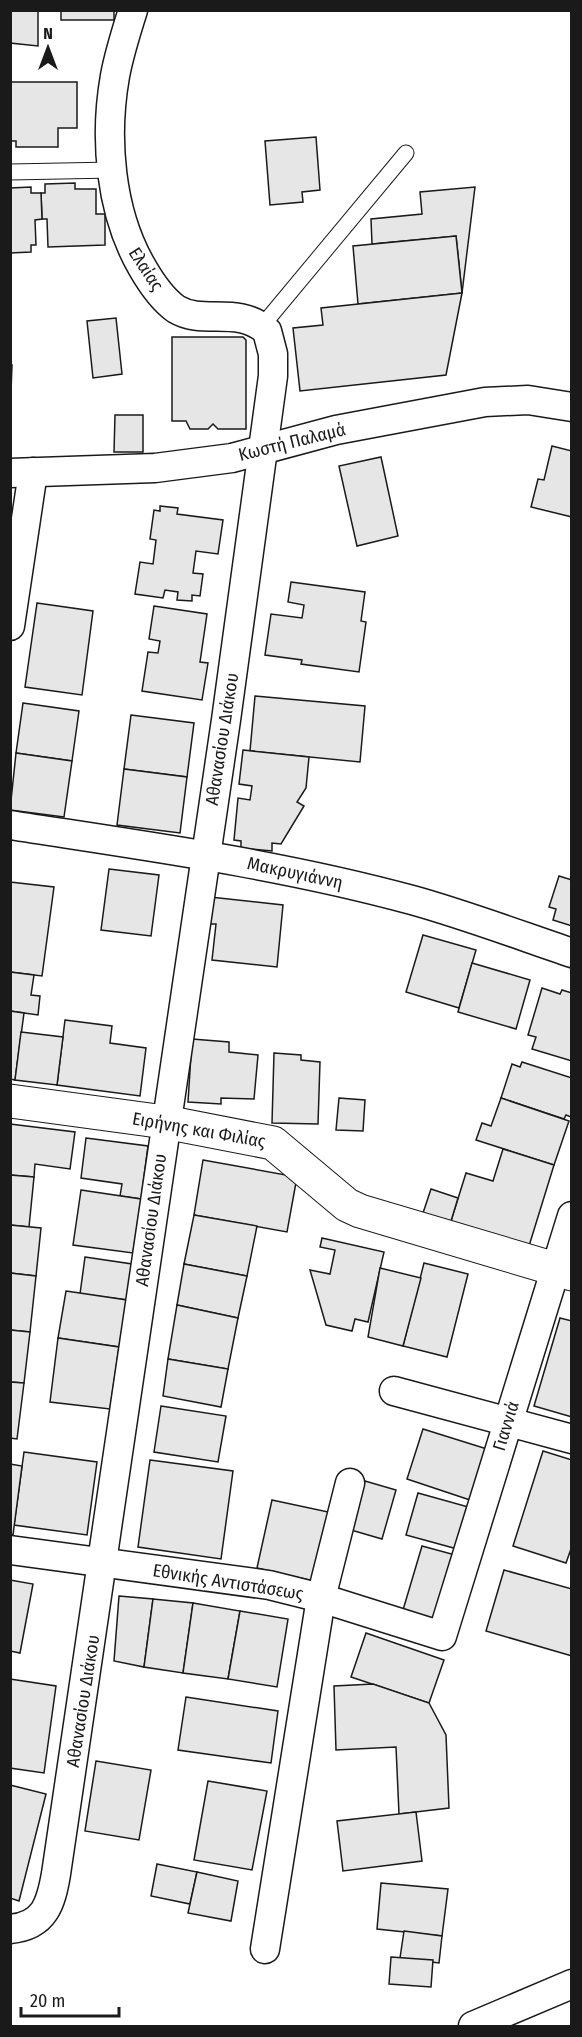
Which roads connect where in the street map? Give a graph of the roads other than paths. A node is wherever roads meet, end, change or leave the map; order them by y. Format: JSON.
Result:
{"nodes":[{"id":1,"x":133,"y":10,"type":"edge"},
{"id":2,"x":406,"y":153,"type":"dead end"},
{"id":3,"x":113,"y":170,"type":"junction"},
{"id":4,"x":10,"y":172,"type":"edge"},
{"id":5,"x":262,"y":326,"type":"junction"},
{"id":6,"x":572,"y":407,"type":"edge"},
{"id":7,"x":262,"y":451,"type":"junction"},
{"id":8,"x":22,"y":472,"type":"edge"},
{"id":9,"x":10,"y":626,"type":"edge"},
{"id":10,"x":10,"y":825,"type":"edge"},
{"id":11,"x":204,"y":855,"type":"junction"},
{"id":12,"x":572,"y":953,"type":"edge"},
{"id":13,"x":10,"y":1101,"type":"edge"},
{"id":14,"x":165,"y":1122,"type":"junction"},
{"id":15,"x":572,"y":1216,"type":"edge"},
{"id":16,"x":564,"y":1272,"type":"edge"},
{"id":17,"x":394,"y":1391,"type":"dead end"},
{"id":18,"x":507,"y":1422,"type":"junction"},
{"id":19,"x":572,"y":1438,"type":"edge"},
{"id":20,"x":350,"y":1483,"type":"dead end"},
{"id":21,"x":10,"y":1550,"type":"edge"},
{"id":22,"x":103,"y":1563,"type":"junction"},
{"id":23,"x":321,"y":1598,"type":"junction"},
{"id":24,"x":442,"y":1636,"type":"joint"},
{"id":25,"x":10,"y":1929,"type":"edge"},
{"id":26,"x":265,"y":1949,"type":"dead end"},
{"id":27,"x":572,"y":1984,"type":"edge"},
{"id":28,"x":473,"y":2026,"type":"edge"}],
"edges":[{"from":1,"to":3,"type":"street","name":"Ελαίας"},
{"from":2,"to":5,"type":"lane"},
{"from":3,"to":4,"type":"lane"},
{"from":3,"to":5,"type":"street","name":"Ελαίας"},
{"from":5,"to":7,"type":"street"},
{"from":6,"to":7,"type":"street","name":"Κωστή Παλαμά"},
{"from":7,"to":8,"type":"street","name":"Κωστή Παλαμά"},
{"from":7,"to":11,"type":"street","name":"Αθανασίου Διάκου"},
{"from":8,"to":9,"type":"street"},
{"from":10,"to":11,"type":"street","name":"Μακρυγιάννη"},
{"from":11,"to":12,"type":"street","name":"Μακρυγιάννη"},
{"from":11,"to":14,"type":"street","name":"Αθανασίου Διάκου"},
{"from":13,"to":14,"type":"street","name":"Ειρήνης και Φιλίας"},
{"from":14,"to":16,"type":"street","name":"Ειρήνης και Φιλίας"},
{"from":14,"to":22,"type":"street","name":"Αθανασίου Διάκου"},
{"from":15,"to":16,"type":"street","name":"Γιαννιά"},
{"from":16,"to":18,"type":"street","name":"Γιαννιά"},
{"from":17,"to":18,"type":"street"},
{"from":18,"to":19,"type":"street"},
{"from":18,"to":24,"type":"street","name":"Γιαννιά"},
{"from":20,"to":23,"type":"street"},
{"from":21,"to":22,"type":"street","name":"Εθνικής Αντιστάσεως"},
{"from":22,"to":23,"type":"street","name":"Εθνικής Αντιστάσεως"},
{"from":22,"to":25,"type":"street","name":"Αθανασίου Διάκου"},
{"from":23,"to":24,"type":"street","name":"Εθνικής Αντιστάσεως"},
{"from":23,"to":26,"type":"street"},
{"from":27,"to":28,"type":"street"}]}
